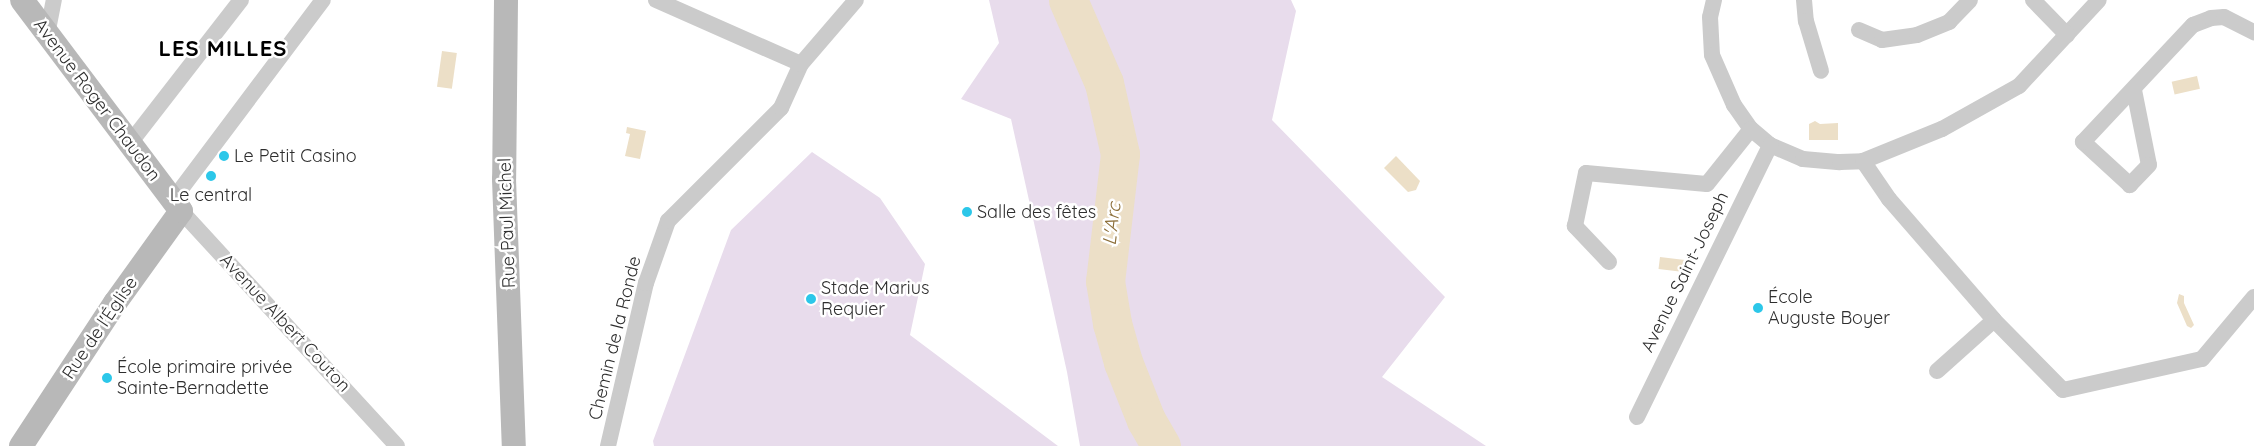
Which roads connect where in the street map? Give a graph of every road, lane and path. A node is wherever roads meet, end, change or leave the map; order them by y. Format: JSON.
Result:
{"nodes":[{"id":1,"x":22,"y":0,"type":"edge"},
{"id":2,"x":54,"y":0,"type":"edge"},
{"id":3,"x":241,"y":0,"type":"edge"},
{"id":4,"x":323,"y":0,"type":"edge"},
{"id":5,"x":506,"y":0,"type":"edge"},
{"id":6,"x":856,"y":0,"type":"edge"},
{"id":7,"x":1714,"y":0,"type":"edge"},
{"id":8,"x":1804,"y":0,"type":"edge"},
{"id":9,"x":1970,"y":0,"type":"edge"},
{"id":10,"x":2033,"y":0,"type":"edge"},
{"id":11,"x":2099,"y":0,"type":"edge"},
{"id":12,"x":664,"y":2,"type":"edge"},
{"id":13,"x":1858,"y":30,"type":"dead end"},
{"id":14,"x":2254,"y":32,"type":"edge"},
{"id":15,"x":2067,"y":34,"type":"junction"},
{"id":16,"x":47,"y":35,"type":"junction"},
{"id":17,"x":801,"y":64,"type":"junction"},
{"id":18,"x":1821,"y":71,"type":"dead end"},
{"id":19,"x":2134,"y":90,"type":"junction"},
{"id":20,"x":1751,"y":129,"type":"junction"},
{"id":21,"x":130,"y":142,"type":"junction"},
{"id":22,"x":1770,"y":145,"type":"junction"},
{"id":23,"x":1863,"y":161,"type":"junction"},
{"id":24,"x":177,"y":206,"type":"junction"},
{"id":25,"x":1609,"y":262,"type":"dead end"},
{"id":26,"x":2254,"y":297,"type":"edge"},
{"id":27,"x":1994,"y":320,"type":"junction"},
{"id":28,"x":1937,"y":371,"type":"dead end"},
{"id":29,"x":1637,"y":417,"type":"dead end"},
{"id":30,"x":21,"y":446,"type":"edge"},
{"id":31,"x":397,"y":446,"type":"edge"},
{"id":32,"x":514,"y":446,"type":"edge"},
{"id":33,"x":608,"y":446,"type":"edge"}],
"edges":[{"from":1,"to":16,"type":"street","name":"Avenue Roger Chaudon"},
{"from":2,"to":16,"type":"street"},
{"from":3,"to":21,"type":"street"},
{"from":4,"to":24,"type":"street"},
{"from":5,"to":32,"type":"street","name":"Rue Paul Michel"},
{"from":6,"to":17,"type":"street"},
{"from":7,"to":20,"type":"street"},
{"from":8,"to":18,"type":"street"},
{"from":9,"to":13,"type":"street"},
{"from":10,"to":15,"type":"street"},
{"from":11,"to":15,"type":"street"},
{"from":12,"to":17,"type":"street"},
{"from":14,"to":19,"type":"street"},
{"from":15,"to":23,"type":"street"},
{"from":16,"to":21,"type":"street","name":"Avenue Roger Chaudon"},
{"from":17,"to":33,"type":"street","name":"Chemin de la Ronde"},
{"from":19,"to":19,"type":"street"},
{"from":20,"to":22,"type":"street"},
{"from":20,"to":25,"type":"street"},
{"from":21,"to":24,"type":"street","name":"Avenue Roger Chaudon"},
{"from":22,"to":23,"type":"street"},
{"from":22,"to":29,"type":"street","name":"Avenue Saint-Joseph"},
{"from":23,"to":27,"type":"street"},
{"from":24,"to":30,"type":"street","name":"Rue de l'Église"},
{"from":24,"to":31,"type":"street","name":"Avenue Albert Couton"},
{"from":26,"to":27,"type":"street"},
{"from":27,"to":28,"type":"street"}]}
